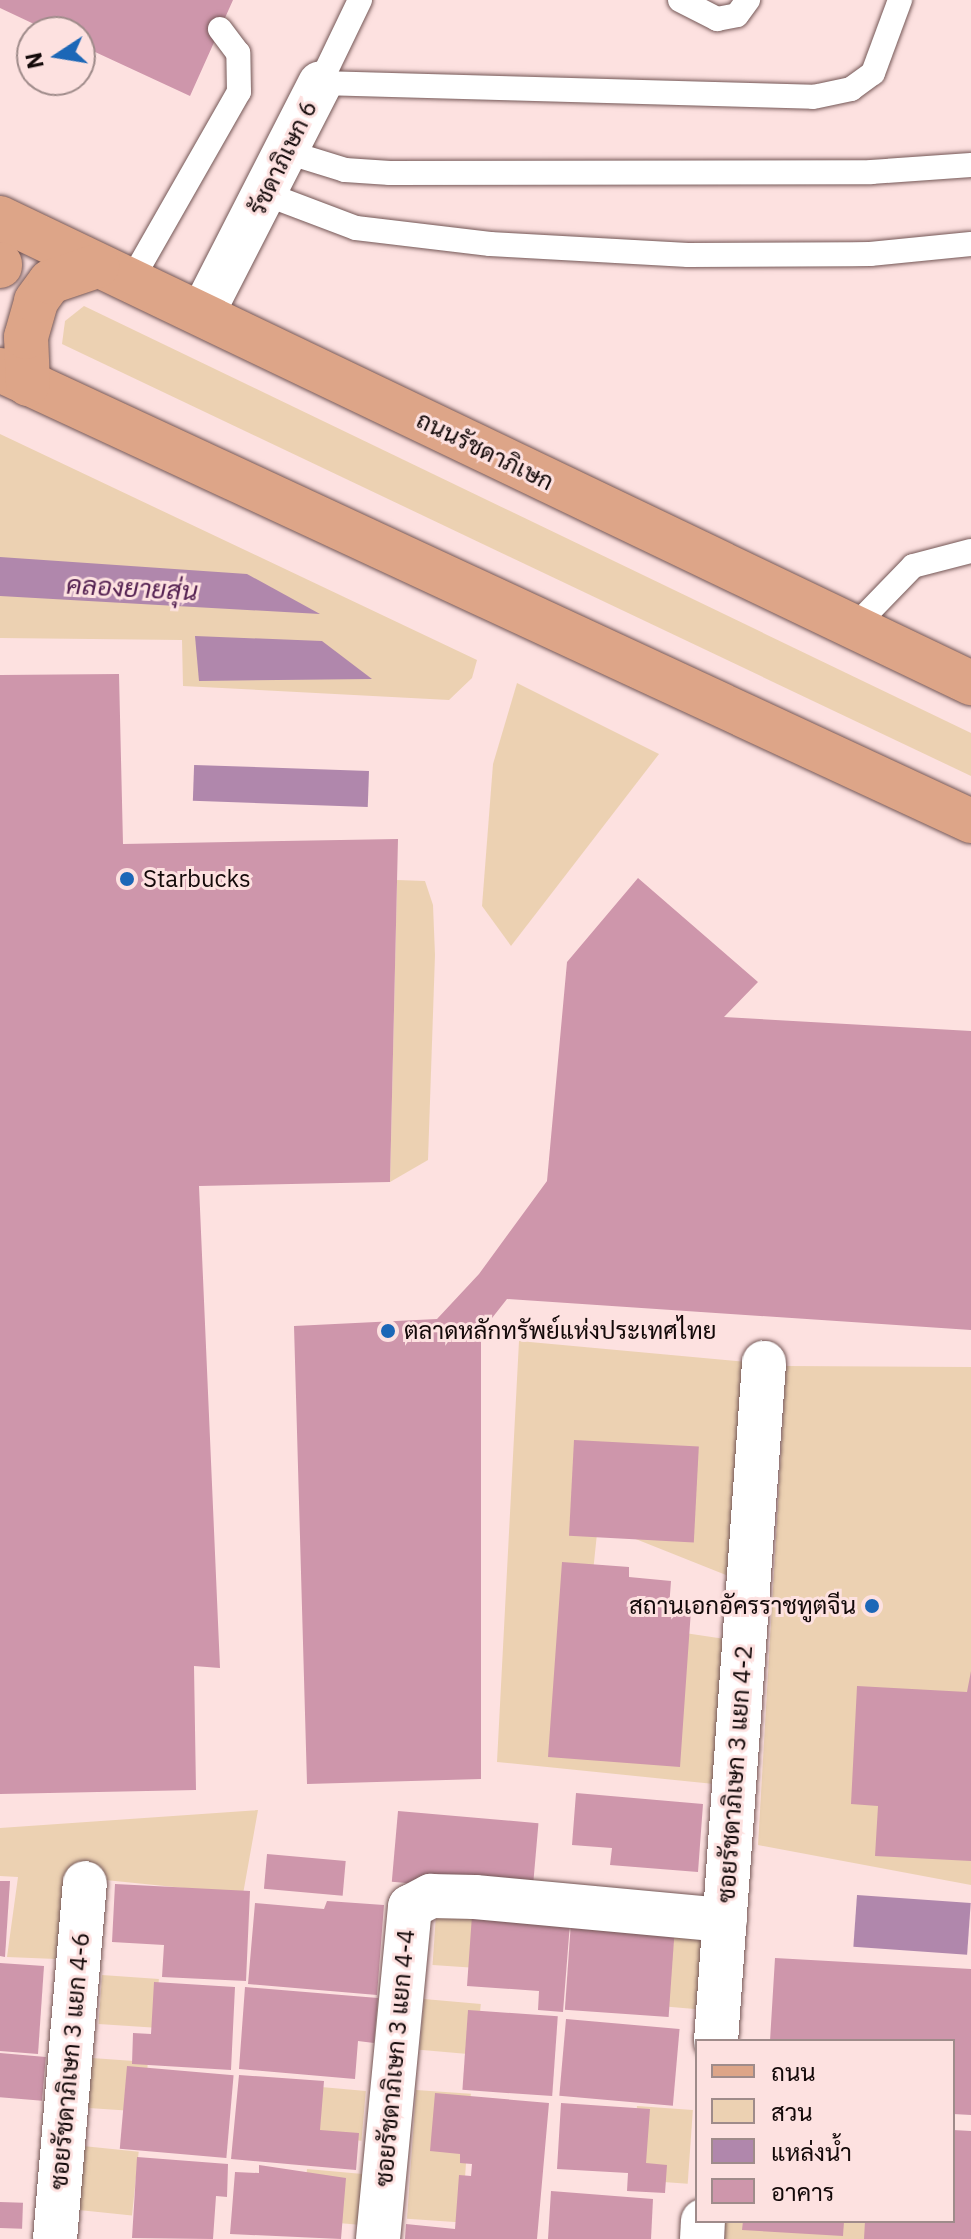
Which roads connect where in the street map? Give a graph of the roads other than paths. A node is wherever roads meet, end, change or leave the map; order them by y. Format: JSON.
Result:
{"nodes":[{"id":1,"x":360,"y":0,"type":"edge"},
{"id":2,"x":680,"y":0,"type":"edge"},
{"id":3,"x":748,"y":0,"type":"edge"},
{"id":4,"x":900,"y":0,"type":"edge"},
{"id":5,"x":220,"y":29,"type":"dead end"},
{"id":6,"x":320,"y":83,"type":"junction"},
{"id":7,"x":287,"y":152,"type":"junction"},
{"id":8,"x":971,"y":165,"type":"edge"},
{"id":9,"x":266,"y":194,"type":"junction"},
{"id":10,"x":0,"y":218,"type":"edge"},
{"id":11,"x":971,"y":244,"type":"edge"},
{"id":12,"x":114,"y":273,"type":"junction"},
{"id":13,"x":202,"y":314,"type":"junction"},
{"id":14,"x":14,"y":377,"type":"edge"},
{"id":15,"x":971,"y":551,"type":"edge"},
{"id":16,"x":853,"y":628,"type":"junction"},
{"id":17,"x":971,"y":683,"type":"edge"},
{"id":18,"x":971,"y":821,"type":"edge"},
{"id":19,"x":764,"y":1363,"type":"dead end"},
{"id":20,"x":85,"y":1883,"type":"dead end"},
{"id":21,"x":725,"y":1920,"type":"junction"},
{"id":22,"x":716,"y":2039,"type":"edge"},
{"id":23,"x":55,"y":2239,"type":"edge"},
{"id":24,"x":378,"y":2239,"type":"edge"}],
"edges":[{"from":1,"to":6,"type":"lane","name":"รัชดาภิเษก 6"},
{"from":2,"to":3,"type":"lane"},
{"from":4,"to":6,"type":"lane"},
{"from":5,"to":12,"type":"lane"},
{"from":6,"to":7,"type":"street","name":"รัชดาภิเษก 6"},
{"from":7,"to":8,"type":"lane"},
{"from":7,"to":9,"type":"street","name":"รัชดาภิเษก 6"},
{"from":9,"to":11,"type":"lane"},
{"from":9,"to":13,"type":"street","name":"รัชดาภิเษก 6"},
{"from":10,"to":12,"type":"main road","name":"ถนนรัชดาภิเษก"},
{"from":12,"to":13,"type":"main road","name":"ถนนรัชดาภิเษก"},
{"from":12,"to":14,"type":"main road"},
{"from":13,"to":16,"type":"main road","name":"ถนนรัชดาภิเษก"},
{"from":14,"to":18,"type":"main road"},
{"from":15,"to":16,"type":"lane"},
{"from":16,"to":17,"type":"main road","name":"ถนนรัชดาภิเษก"},
{"from":19,"to":21,"type":"street","name":"ซอยรัชดาภิเษก 3 แยก 4-2"},
{"from":20,"to":23,"type":"street","name":"ซอยรัชดาภิเษก 3 แยก 4-6"},
{"from":21,"to":22,"type":"street","name":"ซอยรัชดาภิเษก 3 แยก 4-2"},
{"from":21,"to":24,"type":"street","name":"ซอยรัชดาภิเษก 3 แยก 4-4"}]}
